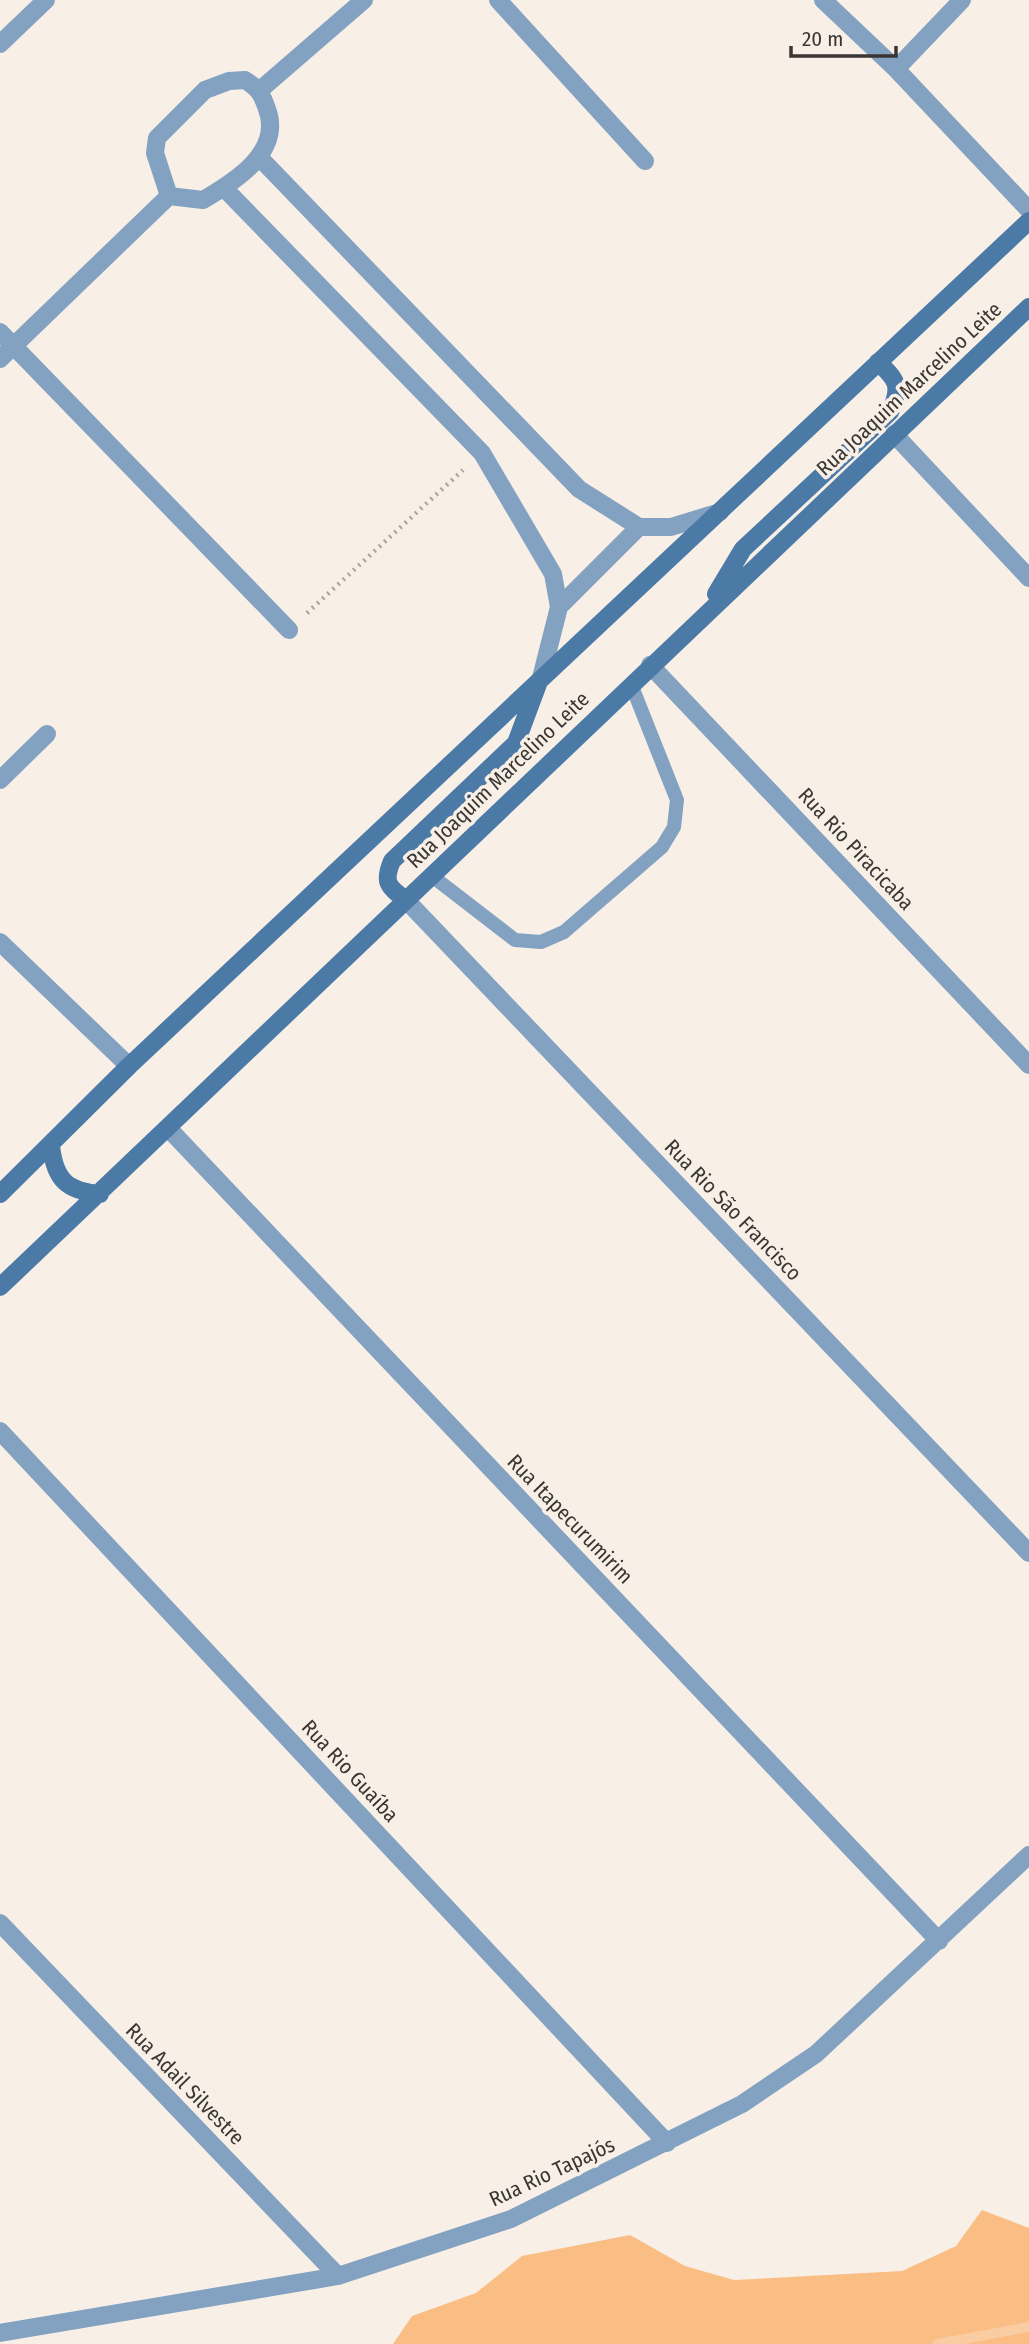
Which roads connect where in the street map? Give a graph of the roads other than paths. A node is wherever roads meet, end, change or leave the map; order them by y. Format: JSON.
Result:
{"nodes":[{"id":1,"x":46,"y":0,"type":"edge"},
{"id":2,"x":364,"y":0,"type":"edge"},
{"id":3,"x":498,"y":0,"type":"edge"},
{"id":4,"x":823,"y":0,"type":"edge"},
{"id":5,"x":962,"y":0,"type":"edge"},
{"id":6,"x":0,"y":44,"type":"edge"},
{"id":7,"x":896,"y":69,"type":"junction"},
{"id":8,"x":260,"y":90,"type":"junction"},
{"id":9,"x":259,"y":157,"type":"junction"},
{"id":10,"x":645,"y":161,"type":"dead end"},
{"id":11,"x":224,"y":188,"type":"junction"},
{"id":12,"x":169,"y":196,"type":"junction"},
{"id":13,"x":1029,"y":210,"type":"edge"},
{"id":14,"x":1029,"y":221,"type":"edge"},
{"id":15,"x":1029,"y":307,"type":"edge"},
{"id":16,"x":0,"y":332,"type":"edge"},
{"id":17,"x":13,"y":345,"type":"junction"},
{"id":18,"x":0,"y":359,"type":"edge"},
{"id":19,"x":878,"y":362,"type":"junction"},
{"id":20,"x":894,"y":434,"type":"junction"},
{"id":21,"x":724,"y":511,"type":"junction"},
{"id":22,"x":639,"y":527,"type":"junction"},
{"id":23,"x":1029,"y":578,"type":"edge"},
{"id":24,"x":559,"y":607,"type":"junction"},
{"id":25,"x":703,"y":615,"type":"junction"},
{"id":26,"x":289,"y":630,"type":"road end"},
{"id":27,"x":650,"y":665,"type":"junction"},
{"id":28,"x":541,"y":678,"type":"junction"},
{"id":29,"x":631,"y":684,"type":"junction"},
{"id":30,"x":47,"y":734,"type":"dead end"},
{"id":31,"x":0,"y":780,"type":"edge"},
{"id":32,"x":432,"y":876,"type":"junction"},
{"id":33,"x":405,"y":899,"type":"junction"},
{"id":34,"x":0,"y":943,"type":"edge"},
{"id":35,"x":1029,"y":1065,"type":"edge"},
{"id":36,"x":129,"y":1066,"type":"junction"},
{"id":37,"x":167,"y":1128,"type":"junction"},
{"id":38,"x":51,"y":1146,"type":"junction"},
{"id":39,"x":0,"y":1194,"type":"edge"},
{"id":40,"x":100,"y":1194,"type":"junction"},
{"id":41,"x":0,"y":1287,"type":"edge"},
{"id":42,"x":0,"y":1431,"type":"edge"},
{"id":43,"x":1029,"y":1553,"type":"edge"},
{"id":44,"x":1029,"y":1855,"type":"edge"},
{"id":45,"x":0,"y":1923,"type":"edge"},
{"id":46,"x":939,"y":1941,"type":"junction"},
{"id":47,"x":667,"y":2143,"type":"junction"},
{"id":48,"x":338,"y":2276,"type":"junction"},
{"id":49,"x":0,"y":2333,"type":"edge"}],
"edges":[{"from":1,"to":6,"type":"street"},
{"from":2,"to":8,"type":"street"},
{"from":3,"to":10,"type":"street"},
{"from":4,"to":7,"type":"street"},
{"from":5,"to":7,"type":"street"},
{"from":7,"to":13,"type":"street"},
{"from":8,"to":9,"type":"street"},
{"from":8,"to":12,"type":"street"},
{"from":9,"to":11,"type":"street"},
{"from":9,"to":22,"type":"street"},
{"from":11,"to":12,"type":"street"},
{"from":11,"to":24,"type":"street"},
{"from":12,"to":17,"type":"street"},
{"from":14,"to":19,"type":"main road","name":"Rua Joaquim Marcelino Leite"},
{"from":15,"to":20,"type":"main road","name":"Rua Joaquim Marcelino Leite"},
{"from":16,"to":17,"type":"street"},
{"from":17,"to":18,"type":"street"},
{"from":17,"to":26,"type":"street"},
{"from":19,"to":21,"type":"main road","name":"Rua Joaquim Marcelino Leite"},
{"from":19,"to":25,"type":"main road"},
{"from":20,"to":23,"type":"street"},
{"from":20,"to":25,"type":"main road","name":"Rua Joaquim Marcelino Leite"},
{"from":21,"to":22,"type":"street"},
{"from":21,"to":28,"type":"main road","name":"Rua Joaquim Marcelino Leite"},
{"from":22,"to":24,"type":"street"},
{"from":24,"to":28,"type":"street"},
{"from":25,"to":27,"type":"main road","name":"Rua Joaquim Marcelino Leite"},
{"from":27,"to":29,"type":"main road","name":"Rua Joaquim Marcelino Leite"},
{"from":27,"to":35,"type":"street","name":"Rua Rio Piracicaba"},
{"from":28,"to":33,"type":"main road"},
{"from":28,"to":36,"type":"main road","name":"Rua Joaquim Marcelino Leite"},
{"from":29,"to":32,"type":"main road","name":"Rua Joaquim Marcelino Leite"},
{"from":29,"to":32,"type":"lane"},
{"from":30,"to":31,"type":"street"},
{"from":32,"to":33,"type":"main road","name":"Rua Joaquim Marcelino Leite"},
{"from":33,"to":37,"type":"main road","name":"Rua Joaquim Marcelino Leite"},
{"from":33,"to":43,"type":"street","name":"Rua Rio São Francisco"},
{"from":34,"to":36,"type":"street"},
{"from":36,"to":38,"type":"main road","name":"Rua Joaquim Marcelino Leite"},
{"from":37,"to":40,"type":"main road","name":"Rua Joaquim Marcelino Leite"},
{"from":37,"to":46,"type":"street","name":"Rua Itapecurumirim"},
{"from":38,"to":39,"type":"main road","name":"Rua Joaquim Marcelino Leite"},
{"from":38,"to":40,"type":"main road"},
{"from":40,"to":41,"type":"main road","name":"Rua Joaquim Marcelino Leite"},
{"from":42,"to":47,"type":"street","name":"Rua Rio Guaíba"},
{"from":44,"to":46,"type":"street","name":"Rua Rio Tapajós"},
{"from":45,"to":48,"type":"street","name":"Rua Adail Silvestre"},
{"from":46,"to":47,"type":"street","name":"Rua Rio Tapajós"},
{"from":47,"to":48,"type":"street","name":"Rua Rio Tapajós"},
{"from":48,"to":49,"type":"street","name":"Rua Rio Tapajós"}]}
